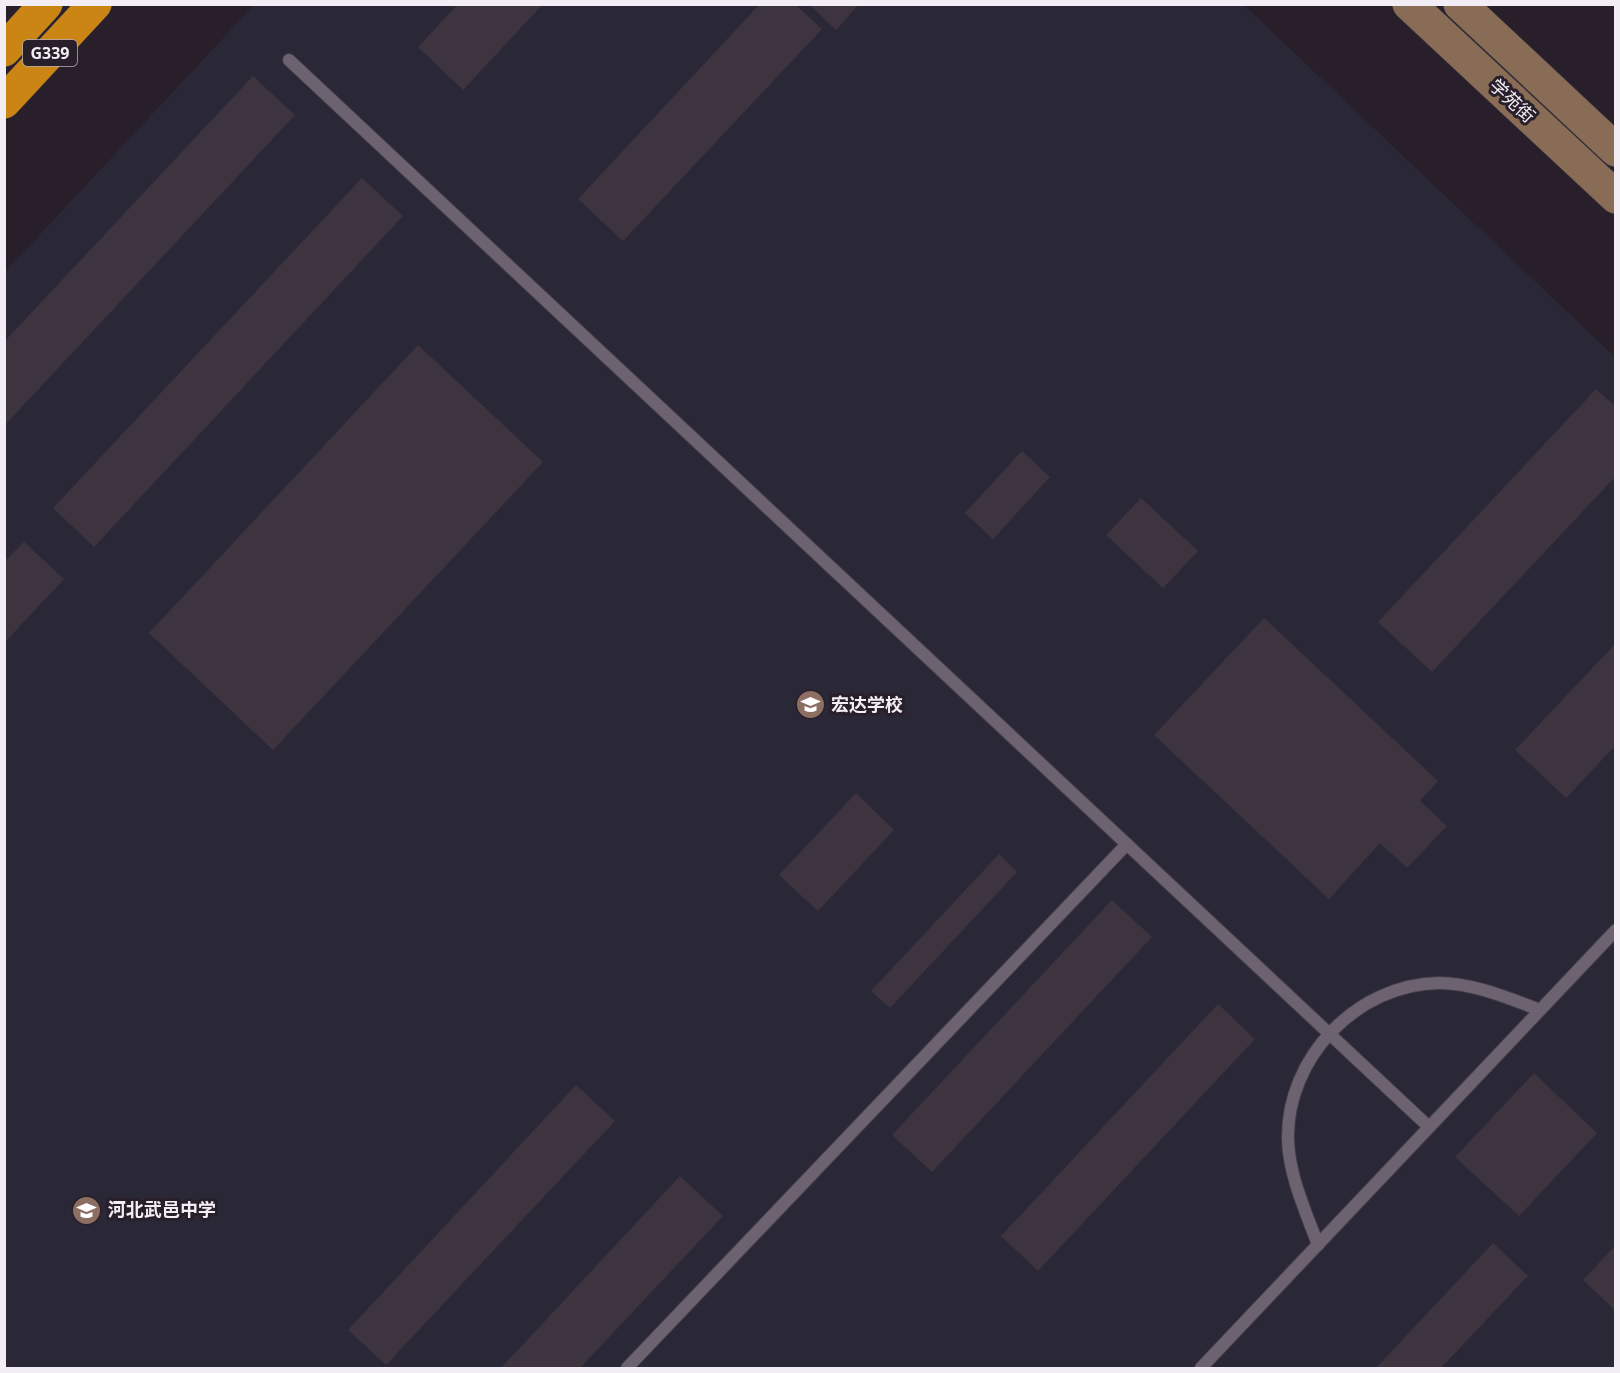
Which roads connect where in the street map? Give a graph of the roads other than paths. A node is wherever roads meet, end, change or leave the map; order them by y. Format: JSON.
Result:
{"nodes":[{"id":1,"x":46,"y":4,"type":"edge"},
{"id":2,"x":95,"y":4,"type":"edge"},
{"id":3,"x":1409,"y":4,"type":"edge"},
{"id":4,"x":1460,"y":4,"type":"edge"},
{"id":5,"x":4,"y":50,"type":"edge"},
{"id":6,"x":289,"y":60,"type":"dead end"},
{"id":7,"x":4,"y":102,"type":"edge"},
{"id":8,"x":1616,"y":150,"type":"edge"},
{"id":9,"x":1616,"y":197,"type":"edge"},
{"id":10,"x":1127,"y":844,"type":"junction"},
{"id":11,"x":1616,"y":930,"type":"edge"},
{"id":12,"x":1540,"y":1010,"type":"junction"},
{"id":13,"x":1330,"y":1034,"type":"junction"},
{"id":14,"x":1429,"y":1127,"type":"junction"},
{"id":15,"x":1318,"y":1245,"type":"junction"},
{"id":16,"x":627,"y":1368,"type":"edge"},
{"id":17,"x":1201,"y":1368,"type":"edge"}],
"edges":[{"from":1,"to":5,"type":"highway","number":"G339"},
{"from":2,"to":7,"type":"highway","number":"G339"},
{"from":3,"to":9,"type":"street","name":"学苑街"},
{"from":4,"to":8,"type":"street","name":"学苑街"},
{"from":6,"to":10,"type":"lane"},
{"from":10,"to":13,"type":"lane"},
{"from":10,"to":16,"type":"lane"},
{"from":11,"to":12,"type":"lane"},
{"from":12,"to":13,"type":"lane"},
{"from":12,"to":14,"type":"lane"},
{"from":13,"to":14,"type":"lane"},
{"from":13,"to":15,"type":"lane"},
{"from":14,"to":15,"type":"lane"},
{"from":15,"to":17,"type":"lane"}]}
